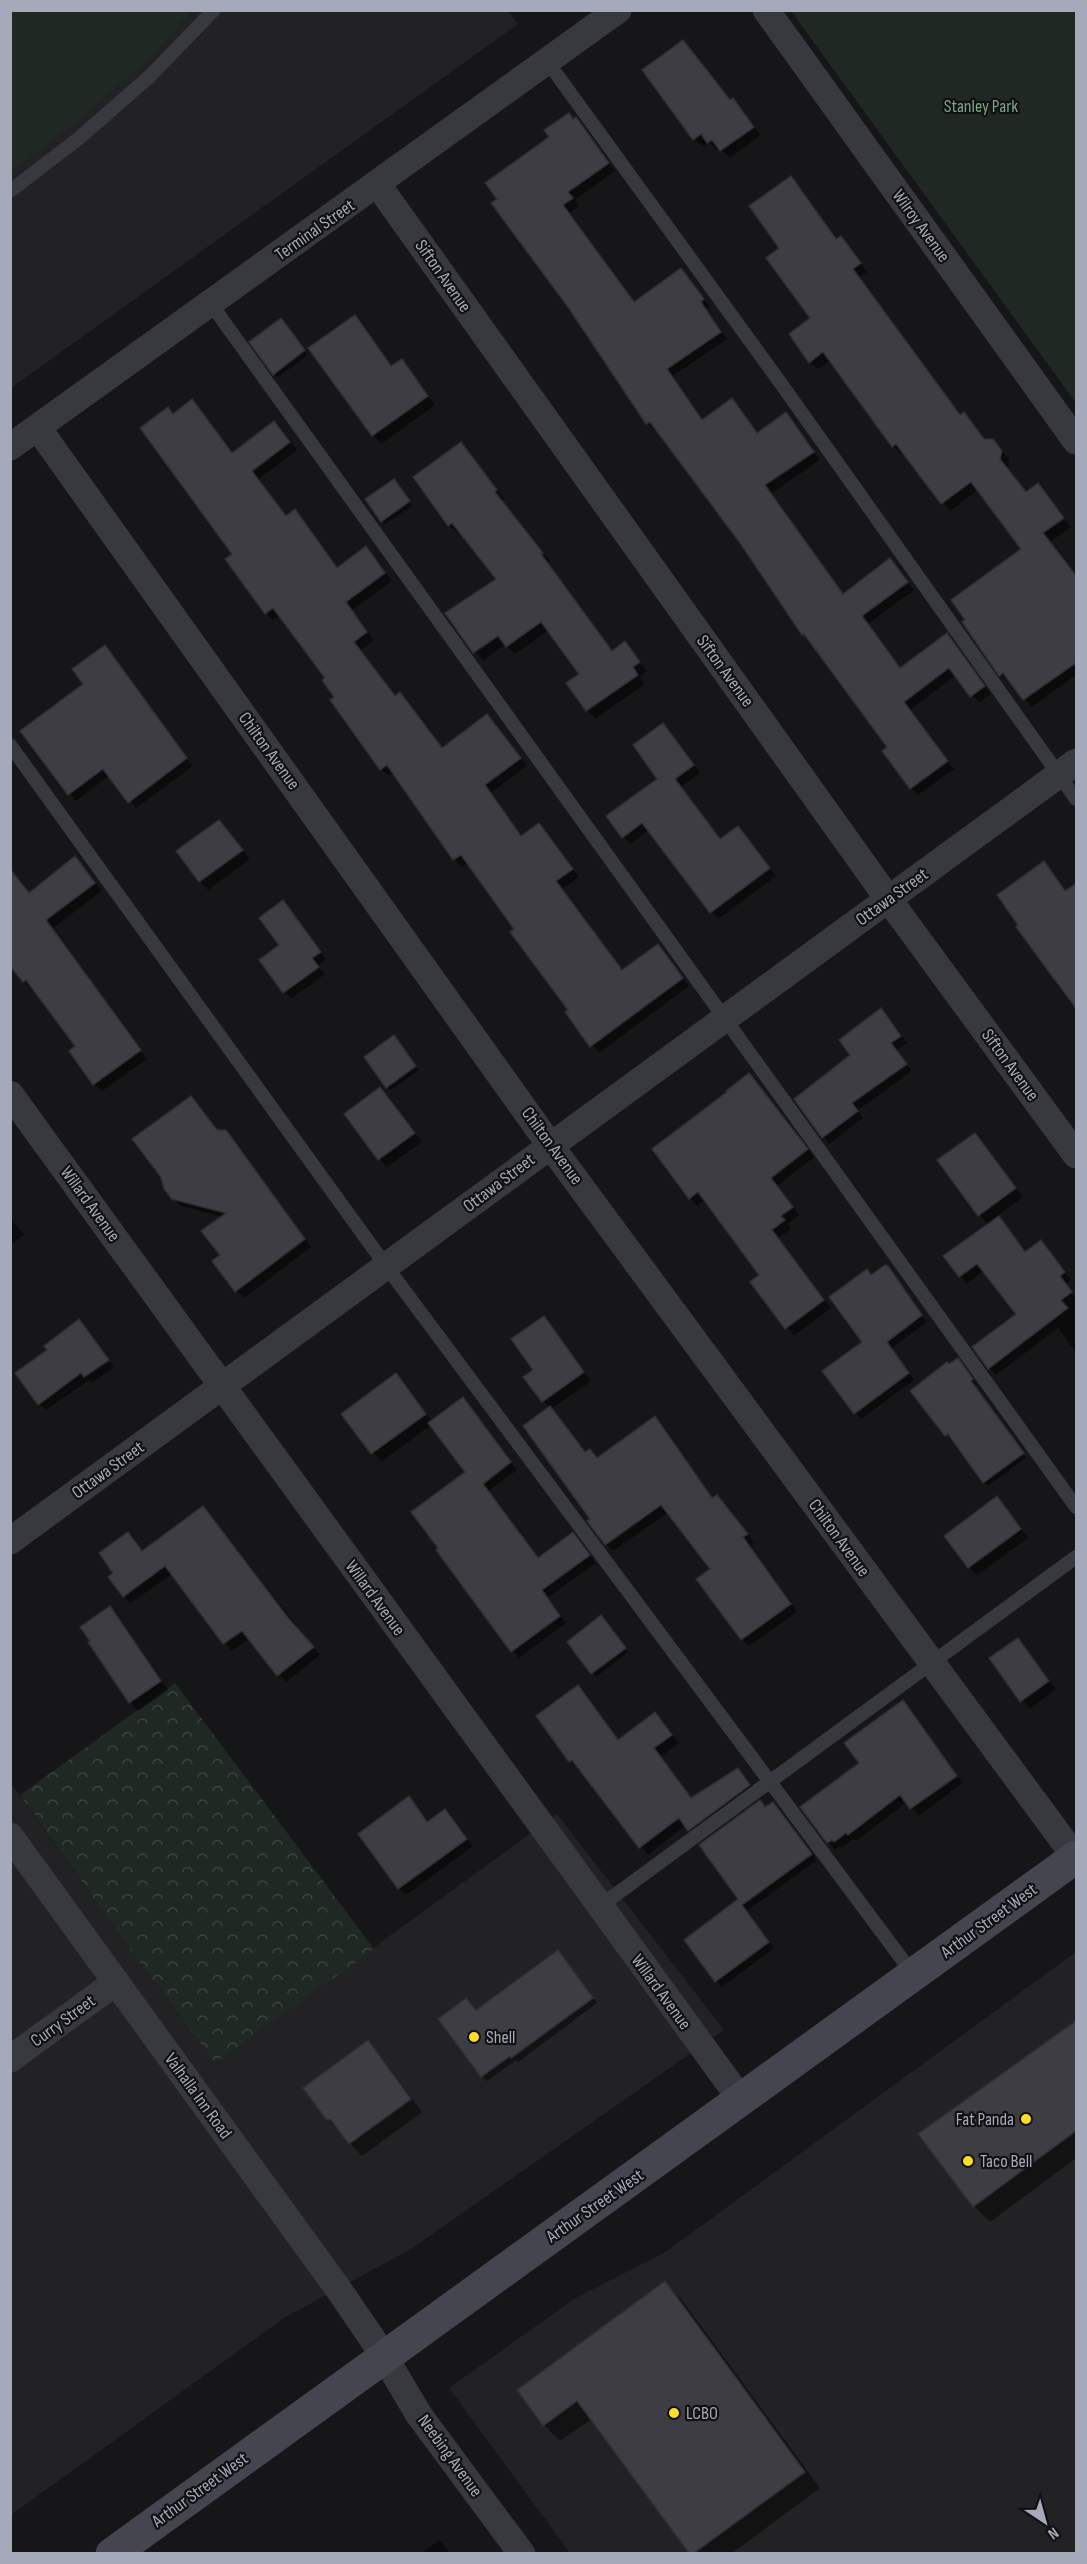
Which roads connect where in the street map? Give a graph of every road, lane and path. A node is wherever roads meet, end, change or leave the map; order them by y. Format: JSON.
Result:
{"nodes":[{"id":1,"x":214,"y":10,"type":"edge"},
{"id":2,"x":618,"y":10,"type":"edge"},
{"id":3,"x":766,"y":10,"type":"edge"},
{"id":4,"x":547,"y":61,"type":"junction"},
{"id":5,"x":378,"y":184,"type":"junction"},
{"id":6,"x":10,"y":191,"type":"edge"},
{"id":7,"x":211,"y":304,"type":"junction"},
{"id":8,"x":38,"y":428,"type":"junction"},
{"id":9,"x":1077,"y":441,"type":"edge"},
{"id":10,"x":10,"y":447,"type":"edge"},
{"id":11,"x":10,"y":745,"type":"edge"},
{"id":12,"x":1068,"y":769,"type":"edge"},
{"id":13,"x":1077,"y":799,"type":"edge"},
{"id":14,"x":889,"y":900,"type":"junction"},
{"id":15,"x":724,"y":1020,"type":"junction"},
{"id":16,"x":10,"y":1094,"type":"edge"},
{"id":17,"x":550,"y":1145,"type":"junction"},
{"id":18,"x":1077,"y":1155,"type":"edge"},
{"id":19,"x":386,"y":1266,"type":"junction"},
{"id":20,"x":222,"y":1387,"type":"junction"},
{"id":21,"x":1077,"y":1507,"type":"edge"},
{"id":22,"x":10,"y":1541,"type":"edge"},
{"id":23,"x":1077,"y":1557,"type":"edge"},
{"id":24,"x":932,"y":1664,"type":"junction"},
{"id":25,"x":770,"y":1782,"type":"junction"},
{"id":26,"x":10,"y":1836,"type":"edge"},
{"id":27,"x":1076,"y":1857,"type":"edge"},
{"id":28,"x":599,"y":1907,"type":"junction"},
{"id":29,"x":914,"y":1976,"type":"junction"},
{"id":30,"x":116,"y":1982,"type":"junction"},
{"id":31,"x":10,"y":2059,"type":"edge"},
{"id":32,"x":742,"y":2101,"type":"junction"},
{"id":33,"x":384,"y":2356,"type":"junction"},
{"id":34,"x":112,"y":2553,"type":"edge"},
{"id":35,"x":522,"y":2553,"type":"edge"}],
"edges":[{"from":1,"to":6,"type":"lane"},
{"from":2,"to":4,"type":"street","name":"Terminal Street"},
{"from":3,"to":9,"type":"street","name":"Wilroy Avenue"},
{"from":4,"to":5,"type":"street","name":"Terminal Street"},
{"from":4,"to":12,"type":"lane"},
{"from":5,"to":7,"type":"street","name":"Terminal Street"},
{"from":5,"to":14,"type":"street","name":"Sifton Avenue"},
{"from":7,"to":8,"type":"street","name":"Terminal Street"},
{"from":7,"to":15,"type":"lane"},
{"from":8,"to":10,"type":"street","name":"Terminal Street"},
{"from":8,"to":17,"type":"street","name":"Chilton Avenue"},
{"from":11,"to":19,"type":"lane"},
{"from":12,"to":13,"type":"lane"},
{"from":12,"to":14,"type":"street","name":"Ottawa Street"},
{"from":14,"to":15,"type":"street","name":"Ottawa Street"},
{"from":14,"to":18,"type":"street","name":"Sifton Avenue"},
{"from":15,"to":17,"type":"street","name":"Ottawa Street"},
{"from":15,"to":21,"type":"lane"},
{"from":16,"to":20,"type":"street","name":"Willard Avenue"},
{"from":17,"to":19,"type":"street","name":"Ottawa Street"},
{"from":17,"to":24,"type":"street","name":"Chilton Avenue"},
{"from":19,"to":20,"type":"street","name":"Ottawa Street"},
{"from":19,"to":25,"type":"lane"},
{"from":20,"to":22,"type":"street","name":"Ottawa Street"},
{"from":20,"to":28,"type":"street","name":"Willard Avenue"},
{"from":23,"to":24,"type":"lane"},
{"from":24,"to":25,"type":"lane"},
{"from":24,"to":27,"type":"street","name":"Chilton Avenue"},
{"from":25,"to":28,"type":"lane"},
{"from":25,"to":29,"type":"lane"},
{"from":26,"to":30,"type":"street","name":"Valhalla Inn Road"},
{"from":27,"to":29,"type":"main road","name":"Arthur Street West"},
{"from":28,"to":32,"type":"street","name":"Willard Avenue"},
{"from":29,"to":32,"type":"main road","name":"Arthur Street West"},
{"from":30,"to":31,"type":"street","name":"Curry Street"},
{"from":30,"to":33,"type":"street","name":"Valhalla Inn Road"},
{"from":32,"to":33,"type":"main road","name":"Arthur Street West"},
{"from":33,"to":34,"type":"main road","name":"Arthur Street West"},
{"from":33,"to":35,"type":"street","name":"Neebing Avenue"}]}
